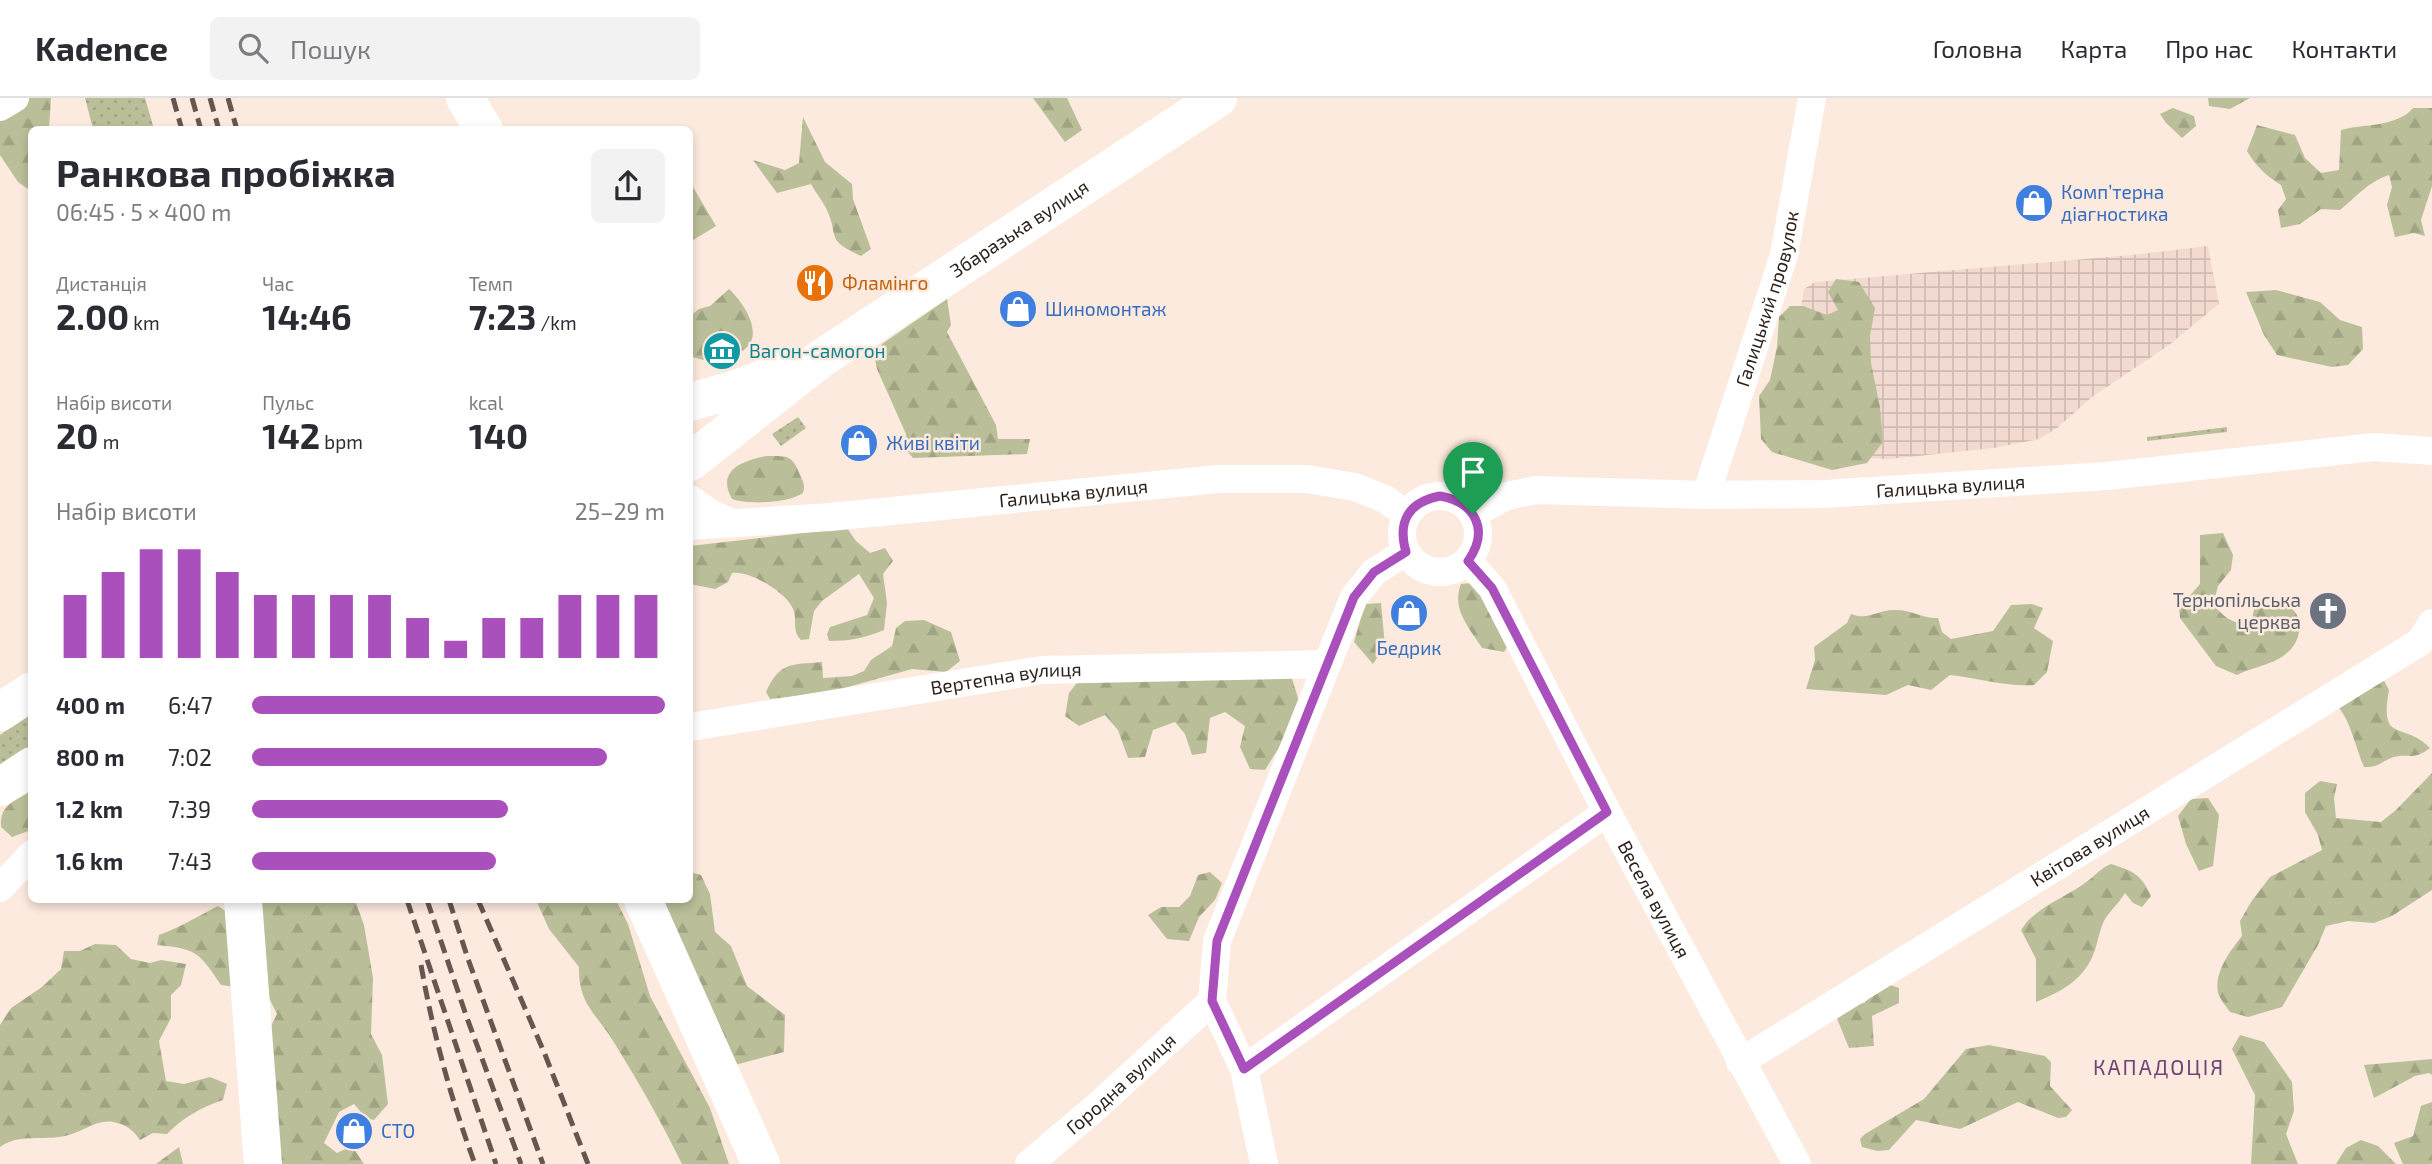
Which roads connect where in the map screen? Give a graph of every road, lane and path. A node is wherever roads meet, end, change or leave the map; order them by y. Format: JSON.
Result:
{"nodes":[{"id":1,"x":15,"y":98,"type":"edge"},
{"id":2,"x":1218,"y":98,"type":"edge"},
{"id":3,"x":1812,"y":98,"type":"edge"},
{"id":4,"x":0,"y":107,"type":"edge"},
{"id":5,"x":822,"y":358,"type":"junction"},
{"id":6,"x":700,"y":396,"type":"edge"},
{"id":7,"x":2432,"y":452,"type":"edge"},
{"id":8,"x":693,"y":460,"type":"edge"},
{"id":9,"x":1706,"y":495,"type":"junction"},
{"id":10,"x":693,"y":501,"type":"edge"},
{"id":11,"x":1473,"y":514,"type":"junction"},
{"id":12,"x":1407,"y":515,"type":"junction"},
{"id":13,"x":732,"y":523,"type":"junction"},
{"id":14,"x":693,"y":526,"type":"edge"},
{"id":15,"x":1406,"y":552,"type":"junction"},
{"id":16,"x":1468,"y":561,"type":"junction"},
{"id":17,"x":2432,"y":624,"type":"edge"},
{"id":18,"x":1327,"y":664,"type":"junction"},
{"id":19,"x":28,"y":694,"type":"edge"},
{"id":20,"x":0,"y":712,"type":"edge"},
{"id":21,"x":693,"y":727,"type":"edge"},
{"id":22,"x":28,"y":769,"type":"edge"},
{"id":23,"x":0,"y":787,"type":"edge"},
{"id":24,"x":1607,"y":812,"type":"junction"},
{"id":25,"x":28,"y":858,"type":"edge"},
{"id":26,"x":0,"y":888,"type":"edge"},
{"id":27,"x":243,"y":903,"type":"edge"},
{"id":28,"x":644,"y":903,"type":"edge"},
{"id":29,"x":1212,"y":1001,"type":"junction"},
{"id":30,"x":1740,"y":1062,"type":"junction"},
{"id":31,"x":1244,"y":1069,"type":"junction"},
{"id":32,"x":263,"y":1164,"type":"edge"},
{"id":33,"x":761,"y":1164,"type":"edge"},
{"id":34,"x":1029,"y":1164,"type":"edge"},
{"id":35,"x":1264,"y":1164,"type":"edge"},
{"id":36,"x":1797,"y":1164,"type":"edge"}],
"edges":[{"from":1,"to":4,"type":"street"},
{"from":2,"to":5,"type":"main road","name":"Збаразька вулиця"},
{"from":3,"to":9,"type":"street","name":"Галицький провулок"},
{"from":5,"to":6,"type":"main road","name":"Збаразька вулиця"},
{"from":5,"to":8,"type":"main road","name":"Збаразька вулиця"},
{"from":7,"to":9,"type":"street","name":"Галицька вулиця"},
{"from":9,"to":11,"type":"street","name":"Галицька вулиця"},
{"from":10,"to":13,"type":"street"},
{"from":11,"to":12,"type":"street"},
{"from":11,"to":16,"type":"street"},
{"from":12,"to":13,"type":"street","name":"Галицька вулиця"},
{"from":12,"to":15,"type":"street"},
{"from":13,"to":14,"type":"street","name":"Галицька вулиця"},
{"from":15,"to":16,"type":"street"},
{"from":15,"to":18,"type":"street"},
{"from":16,"to":24,"type":"street","name":"Весела вулиця"},
{"from":17,"to":30,"type":"street","name":"Квітова вулиця"},
{"from":18,"to":21,"type":"street","name":"Вертепна вулиця"},
{"from":18,"to":29,"type":"street"},
{"from":19,"to":20,"type":"main road"},
{"from":22,"to":23,"type":"main road"},
{"from":24,"to":30,"type":"street","name":"Весела вулиця"},
{"from":24,"to":31,"type":"street"},
{"from":25,"to":26,"type":"street"},
{"from":27,"to":32,"type":"main road"},
{"from":28,"to":33,"type":"main road"},
{"from":29,"to":31,"type":"street"},
{"from":29,"to":34,"type":"street","name":"Городна вулиця"},
{"from":30,"to":36,"type":"street","name":"Весела вулиця"},
{"from":31,"to":35,"type":"street"}]}
